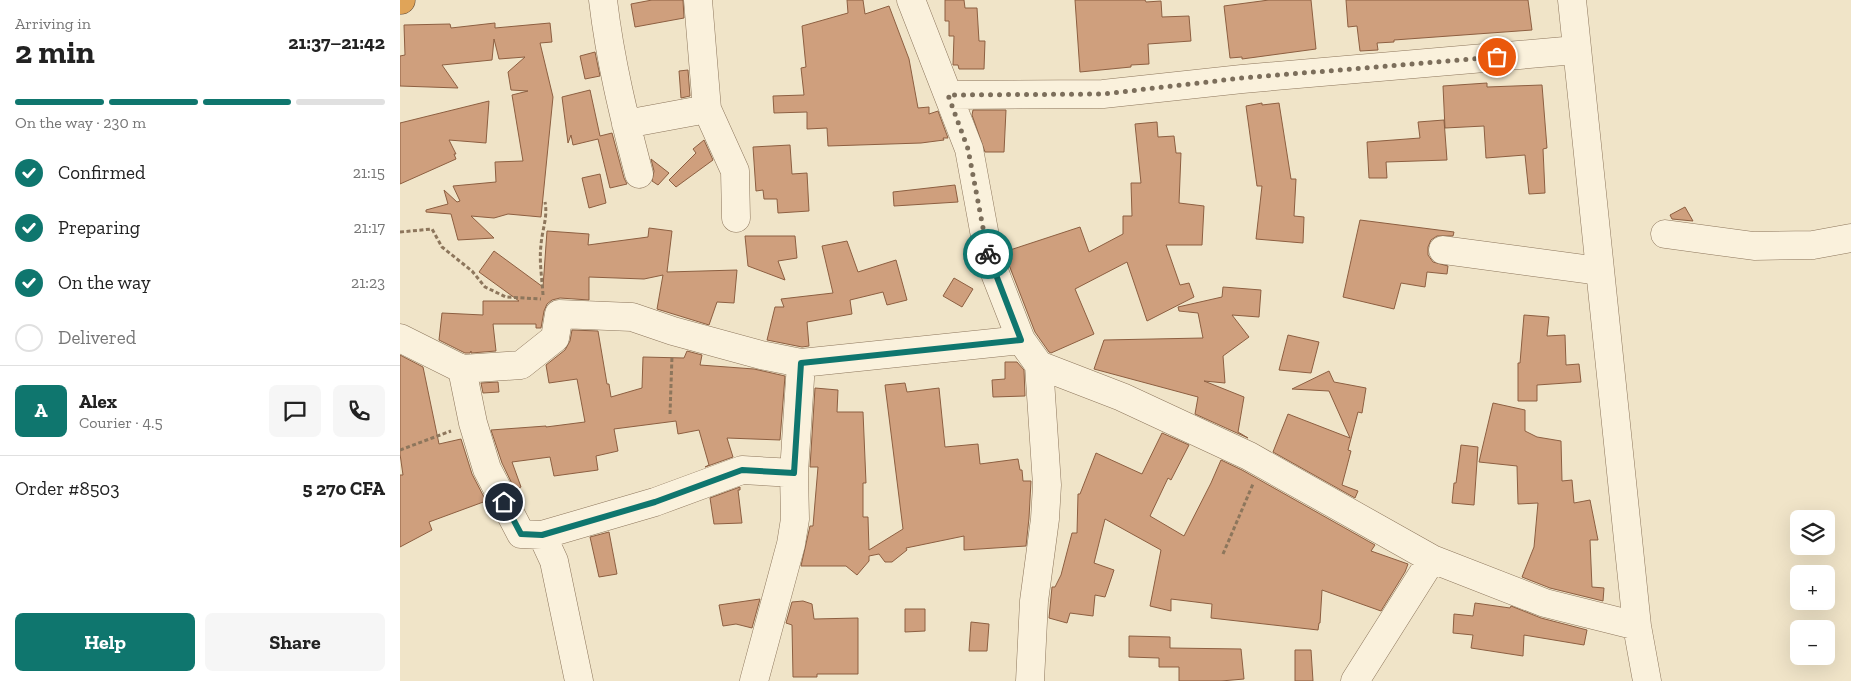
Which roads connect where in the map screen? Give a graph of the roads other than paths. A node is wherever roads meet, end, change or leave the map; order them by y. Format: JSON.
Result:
{"nodes":[{"id":1,"x":603,"y":0,"type":"edge"},
{"id":2,"x":698,"y":0,"type":"edge"},
{"id":3,"x":911,"y":0,"type":"edge"},
{"id":4,"x":1572,"y":0,"type":"edge"},
{"id":5,"x":1576,"y":50,"type":"junction"},
{"id":6,"x":948,"y":95,"type":"junction"},
{"id":7,"x":707,"y":109,"type":"junction"},
{"id":8,"x":626,"y":124,"type":"junction"},
{"id":9,"x":639,"y":174,"type":"dead end"},
{"id":10,"x":736,"y":218,"type":"dead end"},
{"id":11,"x":1665,"y":234,"type":"dead end"},
{"id":12,"x":1851,"y":238,"type":"edge"},
{"id":13,"x":1443,"y":250,"type":"dead end"},
{"id":14,"x":1600,"y":271,"type":"junction"},
{"id":15,"x":400,"y":338,"type":"edge"},
{"id":16,"x":1021,"y":340,"type":"junction"},
{"id":17,"x":801,"y":363,"type":"junction"},
{"id":18,"x":1039,"y":365,"type":"junction"},
{"id":19,"x":462,"y":369,"type":"junction"},
{"id":20,"x":794,"y":473,"type":"junction"},
{"id":21,"x":542,"y":535,"type":"junction"},
{"id":22,"x":1432,"y":559,"type":"junction"},
{"id":23,"x":1637,"y":626,"type":"junction"},
{"id":24,"x":579,"y":681,"type":"edge"},
{"id":25,"x":754,"y":681,"type":"edge"},
{"id":26,"x":1030,"y":681,"type":"edge"},
{"id":27,"x":1355,"y":681,"type":"edge"},
{"id":28,"x":1647,"y":681,"type":"edge"}],
"edges":[{"from":1,"to":8,"type":"street"},
{"from":2,"to":7,"type":"street"},
{"from":3,"to":6,"type":"street"},
{"from":4,"to":5,"type":"street"},
{"from":5,"to":6,"type":"street"},
{"from":5,"to":14,"type":"street"},
{"from":6,"to":16,"type":"street"},
{"from":7,"to":8,"type":"street"},
{"from":7,"to":10,"type":"street"},
{"from":8,"to":9,"type":"street"},
{"from":11,"to":12,"type":"street"},
{"from":13,"to":14,"type":"street"},
{"from":14,"to":23,"type":"street"},
{"from":15,"to":19,"type":"street"},
{"from":16,"to":17,"type":"street"},
{"from":16,"to":18,"type":"street"},
{"from":17,"to":19,"type":"street"},
{"from":17,"to":20,"type":"street"},
{"from":18,"to":22,"type":"street"},
{"from":18,"to":26,"type":"street"},
{"from":19,"to":21,"type":"street"},
{"from":20,"to":21,"type":"street"},
{"from":20,"to":25,"type":"street"},
{"from":21,"to":24,"type":"street"},
{"from":22,"to":23,"type":"street"},
{"from":22,"to":27,"type":"street"},
{"from":23,"to":28,"type":"street"}]}
